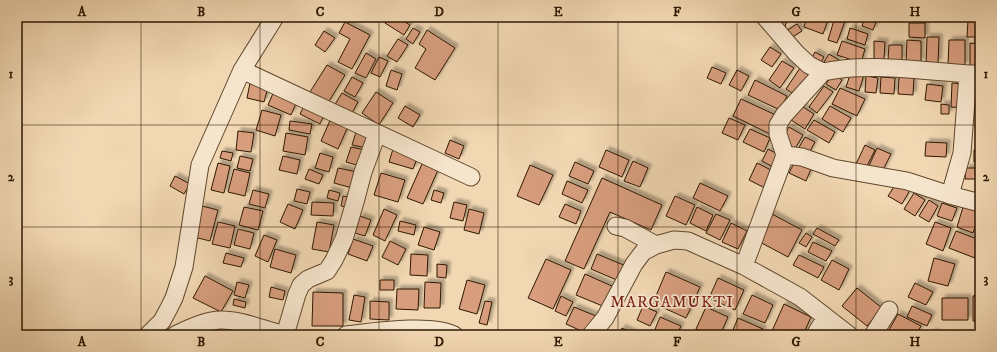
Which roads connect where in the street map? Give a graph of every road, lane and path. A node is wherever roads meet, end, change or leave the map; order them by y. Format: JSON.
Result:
{"nodes":[{"id":1,"x":275,"y":17,"type":"edge"},
{"id":2,"x":765,"y":17,"type":"edge"},
{"id":3,"x":242,"y":70,"type":"junction"},
{"id":4,"x":823,"y":72,"type":"junction"},
{"id":5,"x":974,"y":74,"type":"edge"},
{"id":6,"x":377,"y":134,"type":"junction"},
{"id":7,"x":785,"y":155,"type":"junction"},
{"id":8,"x":471,"y":177,"type":"dead end"},
{"id":9,"x":950,"y":195,"type":"junction"},
{"id":10,"x":980,"y":203,"type":"edge"},
{"id":11,"x":616,"y":226,"type":"dead end"},
{"id":12,"x":656,"y":245,"type":"junction"},
{"id":13,"x":744,"y":266,"type":"junction"},
{"id":14,"x":890,"y":310,"type":"dead end"},
{"id":15,"x":826,"y":317,"type":"junction"},
{"id":16,"x":419,"y":332,"type":"edge"},
{"id":17,"x":148,"y":335,"type":"edge"},
{"id":18,"x":175,"y":335,"type":"edge"},
{"id":19,"x":286,"y":335,"type":"edge"},
{"id":20,"x":346,"y":335,"type":"edge"},
{"id":21,"x":454,"y":335,"type":"edge"},
{"id":22,"x":591,"y":335,"type":"edge"},
{"id":23,"x":815,"y":335,"type":"edge"},
{"id":24,"x":849,"y":335,"type":"edge"},
{"id":25,"x":873,"y":335,"type":"edge"}],
"edges":[{"from":1,"to":3,"type":"street"},
{"from":2,"to":4,"type":"street"},
{"from":3,"to":6,"type":"street"},
{"from":3,"to":17,"type":"street"},
{"from":4,"to":5,"type":"street"},
{"from":4,"to":7,"type":"street"},
{"from":5,"to":9,"type":"street"},
{"from":6,"to":8,"type":"street"},
{"from":6,"to":19,"type":"street"},
{"from":7,"to":9,"type":"street"},
{"from":7,"to":13,"type":"street"},
{"from":9,"to":10,"type":"street"},
{"from":11,"to":12,"type":"street"},
{"from":12,"to":13,"type":"street"},
{"from":12,"to":22,"type":"street"},
{"from":13,"to":15,"type":"street"},
{"from":14,"to":25,"type":"street"},
{"from":15,"to":23,"type":"street"},
{"from":15,"to":24,"type":"street"},
{"from":16,"to":20,"type":"street"},
{"from":16,"to":21,"type":"street"},
{"from":18,"to":19,"type":"street"}]}
